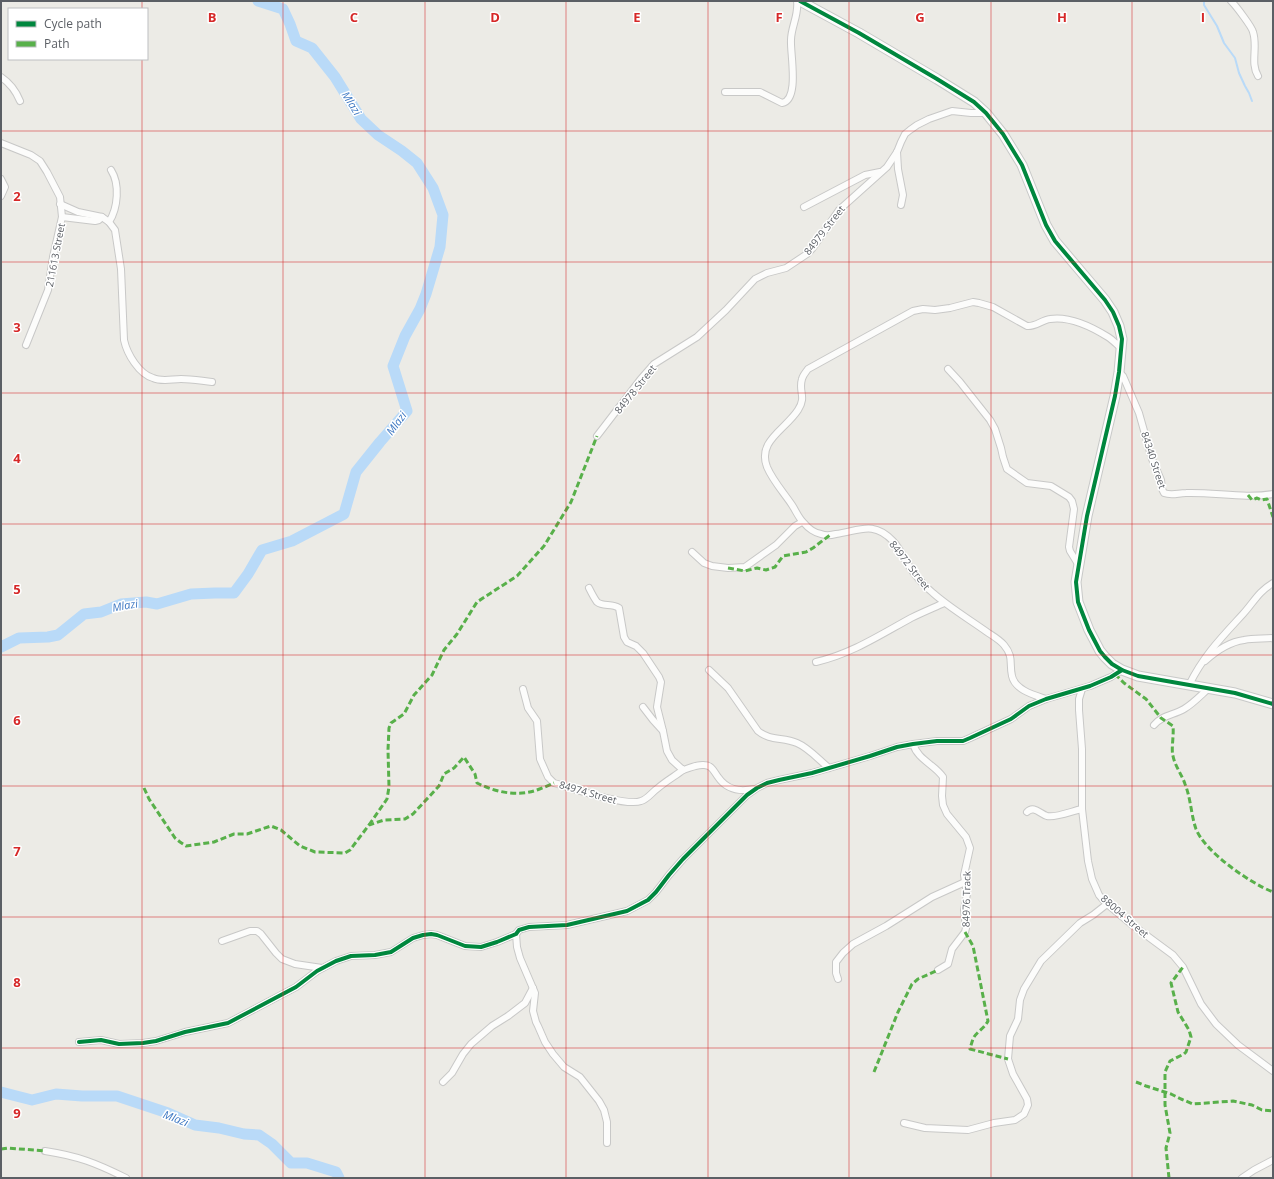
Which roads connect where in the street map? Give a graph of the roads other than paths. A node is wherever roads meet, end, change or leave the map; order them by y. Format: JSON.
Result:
{"nodes":[{"id":1,"x":798,"y":1,"type":"edge"},
{"id":2,"x":1231,"y":1,"type":"edge"},
{"id":3,"x":1258,"y":76,"type":"dead end"},
{"id":4,"x":1,"y":77,"type":"edge"},
{"id":5,"x":725,"y":92,"type":"dead end"},
{"id":6,"x":20,"y":101,"type":"dead end"},
{"id":7,"x":986,"y":113,"type":"junction"},
{"id":8,"x":1,"y":143,"type":"edge"},
{"id":9,"x":897,"y":152,"type":"junction"},
{"id":10,"x":111,"y":170,"type":"dead end"},
{"id":11,"x":880,"y":172,"type":"junction"},
{"id":12,"x":1,"y":179,"type":"edge"},
{"id":13,"x":1,"y":196,"type":"edge"},
{"id":14,"x":60,"y":204,"type":"junction"},
{"id":15,"x":901,"y":205,"type":"dead end"},
{"id":16,"x":804,"y":207,"type":"dead end"},
{"id":17,"x":62,"y":217,"type":"junction"},
{"id":18,"x":102,"y":217,"type":"junction"},
{"id":19,"x":109,"y":222,"type":"junction"},
{"id":20,"x":26,"y":345,"type":"dead end"},
{"id":21,"x":679,"y":348,"type":"joint"},
{"id":22,"x":1122,"y":349,"type":"junction"},
{"id":23,"x":948,"y":369,"type":"dead end"},
{"id":24,"x":1119,"y":372,"type":"junction"},
{"id":25,"x":212,"y":382,"type":"dead end"},
{"id":26,"x":596,"y":436,"type":"dead end"},
{"id":27,"x":1273,"y":494,"type":"edge"},
{"id":28,"x":802,"y":522,"type":"junction"},
{"id":29,"x":692,"y":552,"type":"dead end"},
{"id":30,"x":1078,"y":564,"type":"junction"},
{"id":31,"x":1273,"y":583,"type":"edge"},
{"id":32,"x":589,"y":588,"type":"dead end"},
{"id":33,"x":944,"y":603,"type":"junction"},
{"id":34,"x":1273,"y":638,"type":"edge"},
{"id":35,"x":816,"y":662,"type":"dead end"},
{"id":36,"x":1198,"y":667,"type":"junction"},
{"id":37,"x":709,"y":670,"type":"dead end"},
{"id":38,"x":1122,"y":670,"type":"junction"},
{"id":39,"x":1189,"y":685,"type":"junction"},
{"id":40,"x":1209,"y":688,"type":"junction"},
{"id":41,"x":1082,"y":689,"type":"junction"},
{"id":42,"x":523,"y":690,"type":"dead end"},
{"id":43,"x":1046,"y":699,"type":"junction"},
{"id":44,"x":1273,"y":704,"type":"edge"},
{"id":45,"x":643,"y":707,"type":"dead end"},
{"id":46,"x":1154,"y":725,"type":"dead end"},
{"id":47,"x":663,"y":731,"type":"junction"},
{"id":48,"x":913,"y":744,"type":"junction"},
{"id":49,"x":830,"y":768,"type":"junction"},
{"id":50,"x":683,"y":770,"type":"junction"},
{"id":51,"x":757,"y":788,"type":"junction"},
{"id":52,"x":1082,"y":809,"type":"junction"},
{"id":53,"x":1027,"y":812,"type":"dead end"},
{"id":54,"x":965,"y":882,"type":"junction"},
{"id":55,"x":1107,"y":904,"type":"junction"},
{"id":56,"x":516,"y":934,"type":"junction"},
{"id":57,"x":222,"y":941,"type":"dead end"},
{"id":58,"x":322,"y":968,"type":"junction"},
{"id":59,"x":938,"y":970,"type":"dead end"},
{"id":60,"x":838,"y":979,"type":"dead end"},
{"id":61,"x":533,"y":988,"type":"junction"},
{"id":62,"x":79,"y":1042,"type":"dead end"},
{"id":63,"x":1273,"y":1071,"type":"edge"},
{"id":64,"x":443,"y":1082,"type":"dead end"},
{"id":65,"x":904,"y":1123,"type":"dead end"},
{"id":66,"x":607,"y":1143,"type":"dead end"},
{"id":67,"x":45,"y":1151,"type":"dead end"},
{"id":68,"x":1273,"y":1160,"type":"edge"},
{"id":69,"x":126,"y":1178,"type":"edge"},
{"id":70,"x":1242,"y":1178,"type":"edge"}],
"edges":[{"from":1,"to":5,"type":"street"},
{"from":1,"to":7,"type":"street"},
{"from":2,"to":3,"type":"street"},
{"from":4,"to":6,"type":"street"},
{"from":7,"to":9,"type":"street","name":"84979 Street"},
{"from":7,"to":22,"type":"street"},
{"from":8,"to":14,"type":"street","name":"211613 Street"},
{"from":9,"to":11,"type":"street","name":"84979 Street"},
{"from":9,"to":15,"type":"street"},
{"from":10,"to":19,"type":"street"},
{"from":11,"to":16,"type":"street"},
{"from":11,"to":21,"type":"street","name":"84979 Street"},
{"from":12,"to":13,"type":"street"},
{"from":14,"to":17,"type":"street","name":"211613 Street"},
{"from":14,"to":18,"type":"street"},
{"from":17,"to":18,"type":"street"},
{"from":17,"to":20,"type":"street","name":"211613 Street"},
{"from":18,"to":19,"type":"street"},
{"from":19,"to":25,"type":"street"},
{"from":21,"to":26,"type":"street","name":"84978 Street"},
{"from":22,"to":24,"type":"street"},
{"from":22,"to":28,"type":"street"},
{"from":23,"to":30,"type":"street"},
{"from":24,"to":27,"type":"street","name":"84340 Street"},
{"from":24,"to":30,"type":"street"},
{"from":28,"to":29,"type":"street"},
{"from":28,"to":33,"type":"street","name":"84972 Street"},
{"from":30,"to":38,"type":"street"},
{"from":31,"to":36,"type":"street"},
{"from":32,"to":47,"type":"street"},
{"from":33,"to":35,"type":"street"},
{"from":33,"to":43,"type":"street","name":"84972 Street"},
{"from":34,"to":36,"type":"street"},
{"from":36,"to":39,"type":"street"},
{"from":37,"to":49,"type":"street"},
{"from":38,"to":39,"type":"street"},
{"from":38,"to":41,"type":"street"},
{"from":39,"to":40,"type":"street"},
{"from":40,"to":44,"type":"street"},
{"from":40,"to":46,"type":"street"},
{"from":41,"to":43,"type":"street"},
{"from":41,"to":52,"type":"street","name":"88004 Street"},
{"from":42,"to":50,"type":"street","name":"84974 Street"},
{"from":43,"to":48,"type":"street"},
{"from":45,"to":47,"type":"street"},
{"from":47,"to":50,"type":"street"},
{"from":48,"to":49,"type":"street"},
{"from":48,"to":54,"type":"street","name":"84976 Track"},
{"from":49,"to":51,"type":"street"},
{"from":50,"to":51,"type":"street","name":"84974 Street"},
{"from":51,"to":56,"type":"street"},
{"from":52,"to":53,"type":"street"},
{"from":52,"to":55,"type":"street","name":"88004 Street"},
{"from":54,"to":59,"type":"street","name":"84976 Track"},
{"from":54,"to":60,"type":"street"},
{"from":55,"to":63,"type":"street","name":"88004 Street"},
{"from":55,"to":65,"type":"street"},
{"from":56,"to":58,"type":"street"},
{"from":56,"to":61,"type":"street"},
{"from":57,"to":58,"type":"street"},
{"from":58,"to":62,"type":"street"},
{"from":61,"to":64,"type":"street"},
{"from":61,"to":66,"type":"street"},
{"from":67,"to":69,"type":"street"},
{"from":68,"to":70,"type":"street"}]}
